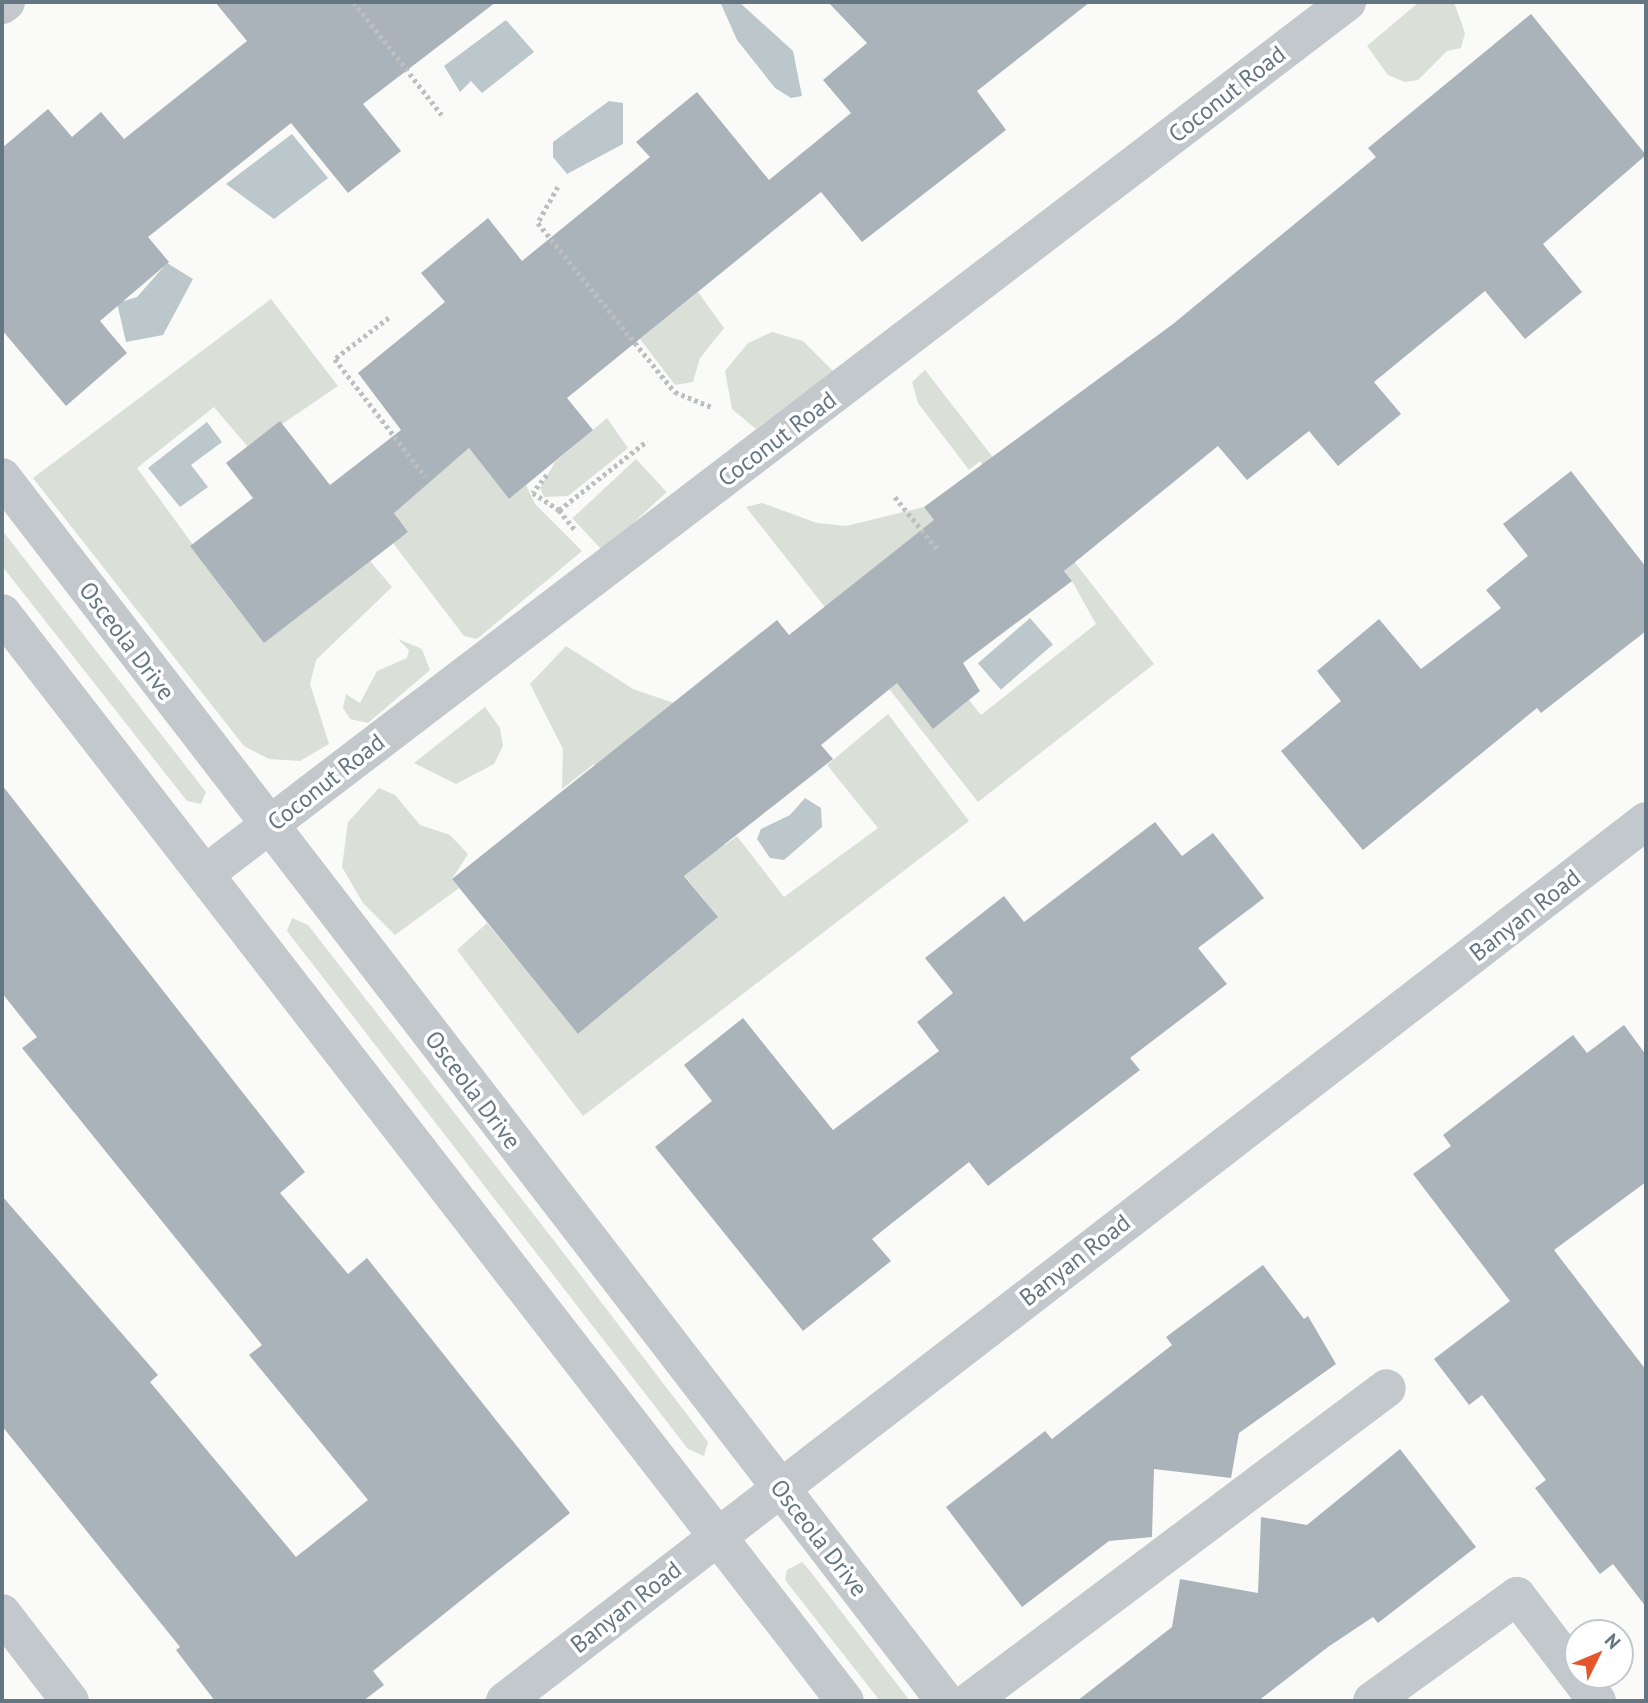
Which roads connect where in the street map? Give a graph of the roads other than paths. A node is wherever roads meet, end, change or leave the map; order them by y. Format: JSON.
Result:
{"nodes":[{"id":1,"x":6,"y":2,"type":"edge"},
{"id":2,"x":1347,"y":2,"type":"edge"},
{"id":3,"x":2,"y":5,"type":"edge"},
{"id":4,"x":2,"y":477,"type":"edge"},
{"id":5,"x":2,"y":613,"type":"edge"},
{"id":6,"x":1646,"y":821,"type":"edge"},
{"id":7,"x":269,"y":827,"type":"junction"},
{"id":8,"x":205,"y":874,"type":"junction"},
{"id":9,"x":1387,"y":1388,"type":"dead end"},
{"id":10,"x":780,"y":1488,"type":"junction"},
{"id":11,"x":718,"y":1537,"type":"junction"},
{"id":12,"x":2,"y":1613,"type":"edge"},
{"id":13,"x":70,"y":1701,"type":"edge"},
{"id":14,"x":505,"y":1701,"type":"edge"},
{"id":15,"x":845,"y":1701,"type":"edge"},
{"id":16,"x":945,"y":1701,"type":"edge"},
{"id":17,"x":970,"y":1701,"type":"edge"},
{"id":18,"x":1373,"y":1701,"type":"edge"},
{"id":19,"x":1597,"y":1701,"type":"edge"}],
"edges":[{"from":1,"to":3,"type":"street"},
{"from":2,"to":7,"type":"street","name":"Coconut Road"},
{"from":4,"to":7,"type":"street","name":"Osceola Drive"},
{"from":5,"to":8,"type":"street"},
{"from":6,"to":10,"type":"street","name":"Banyan Road"},
{"from":7,"to":8,"type":"street","name":"Coconut Road"},
{"from":7,"to":10,"type":"street","name":"Osceola Drive"},
{"from":8,"to":11,"type":"street"},
{"from":9,"to":17,"type":"street"},
{"from":10,"to":11,"type":"street","name":"Banyan Road"},
{"from":10,"to":16,"type":"street","name":"Osceola Drive"},
{"from":11,"to":14,"type":"street","name":"Banyan Road"},
{"from":11,"to":15,"type":"street"},
{"from":12,"to":13,"type":"street"},
{"from":18,"to":19,"type":"street"}]}
